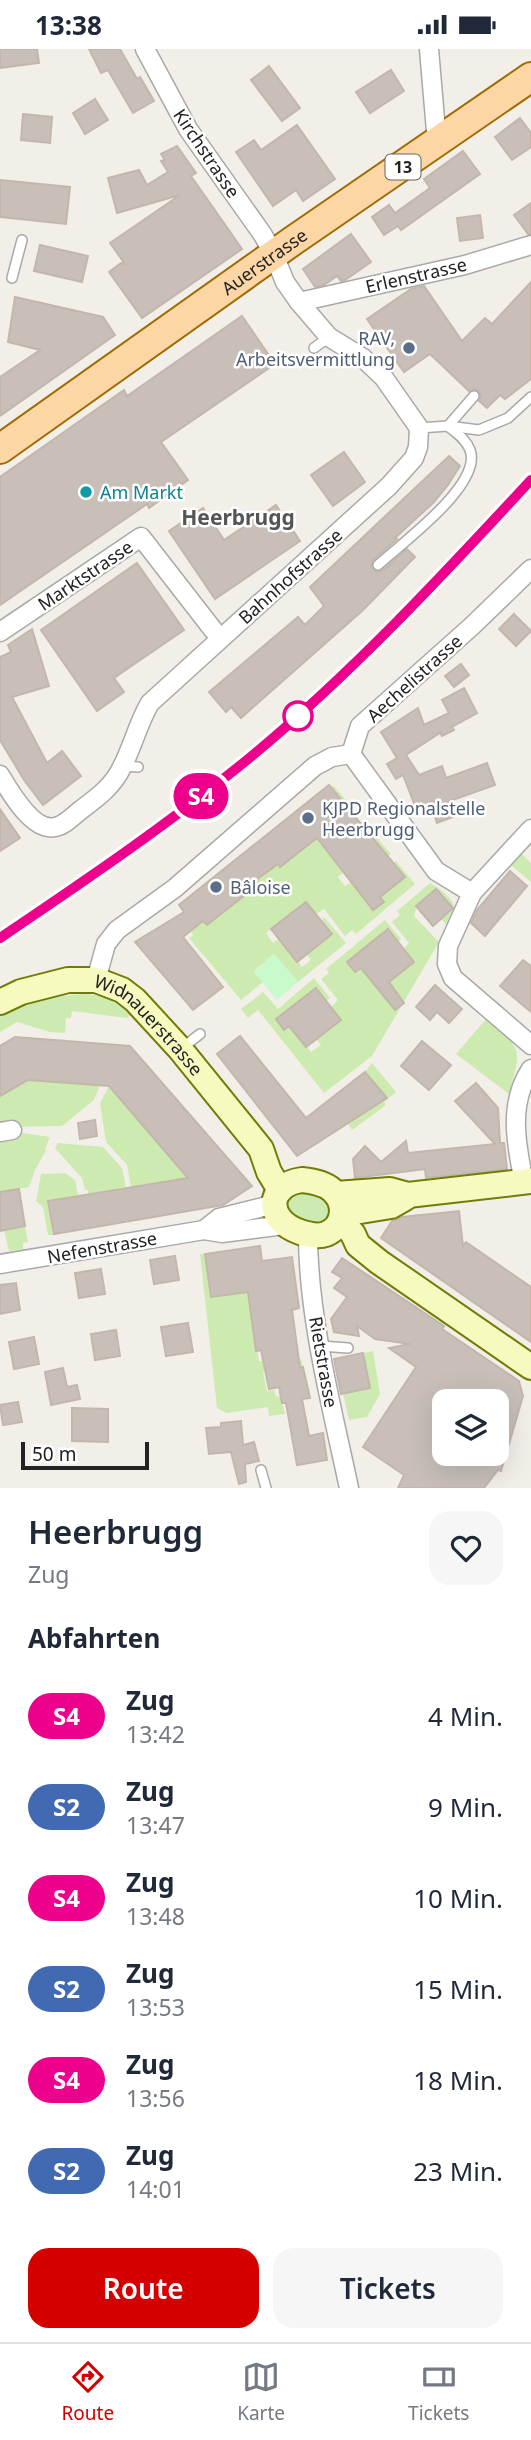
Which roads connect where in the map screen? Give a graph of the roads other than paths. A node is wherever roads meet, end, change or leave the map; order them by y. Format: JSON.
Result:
{"nodes":[{"id":1,"x":145,"y":49,"type":"edge"},
{"id":2,"x":429,"y":49,"type":"edge"},
{"id":3,"x":531,"y":77,"type":"edge"},
{"id":4,"x":438,"y":143,"type":"junction"},
{"id":5,"x":22,"y":240,"type":"dead end"},
{"id":6,"x":531,"y":245,"type":"edge"},
{"id":7,"x":275,"y":255,"type":"junction"},
{"id":8,"x":12,"y":278,"type":"dead end"},
{"id":9,"x":299,"y":302,"type":"junction"},
{"id":10,"x":329,"y":337,"type":"junction"},
{"id":11,"x":314,"y":348,"type":"dead end"},
{"id":12,"x":474,"y":395,"type":"dead end"},
{"id":13,"x":531,"y":397,"type":"edge"},
{"id":14,"x":448,"y":426,"type":"junction"},
{"id":15,"x":419,"y":428,"type":"junction"},
{"id":16,"x":0,"y":449,"type":"edge"},
{"id":17,"x":379,"y":565,"type":"dead end"},
{"id":18,"x":531,"y":569,"type":"edge"},
{"id":19,"x":214,"y":631,"type":"dead end"},
{"id":20,"x":0,"y":632,"type":"edge"},
{"id":21,"x":351,"y":754,"type":"junction"},
{"id":22,"x":0,"y":775,"type":"edge"},
{"id":23,"x":531,"y":829,"type":"edge"},
{"id":24,"x":472,"y":893,"type":"junction"},
{"id":25,"x":96,"y":980,"type":"junction"},
{"id":26,"x":0,"y":1002,"type":"edge"},
{"id":27,"x":200,"y":1034,"type":"dead end"},
{"id":28,"x":531,"y":1045,"type":"edge"},
{"id":29,"x":180,"y":1049,"type":"junction"},
{"id":30,"x":531,"y":1069,"type":"edge"},
{"id":31,"x":527,"y":1181,"type":"edge"},
{"id":32,"x":285,"y":1200,"type":"junction"},
{"id":33,"x":331,"y":1219,"type":"junction"},
{"id":34,"x":0,"y":1264,"type":"edge"},
{"id":35,"x":321,"y":1346,"type":"junction"},
{"id":36,"x":348,"y":1348,"type":"dead end"},
{"id":37,"x":531,"y":1367,"type":"edge"},
{"id":38,"x":261,"y":1470,"type":"dead end"},
{"id":39,"x":265,"y":1488,"type":"edge"},
{"id":40,"x":349,"y":1488,"type":"edge"}],
"edges":[{"from":1,"to":7,"type":"street","name":"Kirchstrasse"},
{"from":2,"to":4,"type":"street"},
{"from":3,"to":4,"type":"main road","name":"Auerstrasse","number":"13"},
{"from":4,"to":7,"type":"main road","name":"Auerstrasse","number":"13"},
{"from":5,"to":8,"type":"lane"},
{"from":6,"to":9,"type":"street","name":"Erlenstrasse"},
{"from":7,"to":9,"type":"street"},
{"from":7,"to":16,"type":"main road","name":"Auerstrasse","number":"13"},
{"from":9,"to":10,"type":"street"},
{"from":10,"to":11,"type":"lane"},
{"from":10,"to":15,"type":"street"},
{"from":12,"to":14,"type":"lane"},
{"from":13,"to":14,"type":"lane"},
{"from":14,"to":15,"type":"lane"},
{"from":14,"to":17,"type":"lane"},
{"from":15,"to":22,"type":"street","name":"Bahnhofstrasse"},
{"from":18,"to":21,"type":"street","name":"Aechelistrasse"},
{"from":19,"to":20,"type":"street","name":"Marktstrasse"},
{"from":21,"to":24,"type":"street"},
{"from":21,"to":25,"type":"street"},
{"from":23,"to":24,"type":"street"},
{"from":24,"to":28,"type":"street"},
{"from":25,"to":26,"type":"main road","name":"Widnauerstrasse"},
{"from":25,"to":29,"type":"main road","name":"Widnauerstrasse"},
{"from":27,"to":29,"type":"lane"},
{"from":29,"to":32,"type":"main road","name":"Widnauerstrasse"},
{"from":30,"to":31,"type":"street"},
{"from":31,"to":33,"type":"main road"},
{"from":32,"to":33,"type":"main road"},
{"from":32,"to":33,"type":"main road"},
{"from":32,"to":34,"type":"street","name":"Nefenstrasse"},
{"from":33,"to":35,"type":"street","name":"Rietstrasse"},
{"from":33,"to":37,"type":"main road"},
{"from":35,"to":36,"type":"lane"},
{"from":35,"to":40,"type":"street","name":"Rietstrasse"},
{"from":38,"to":39,"type":"lane"}]}
